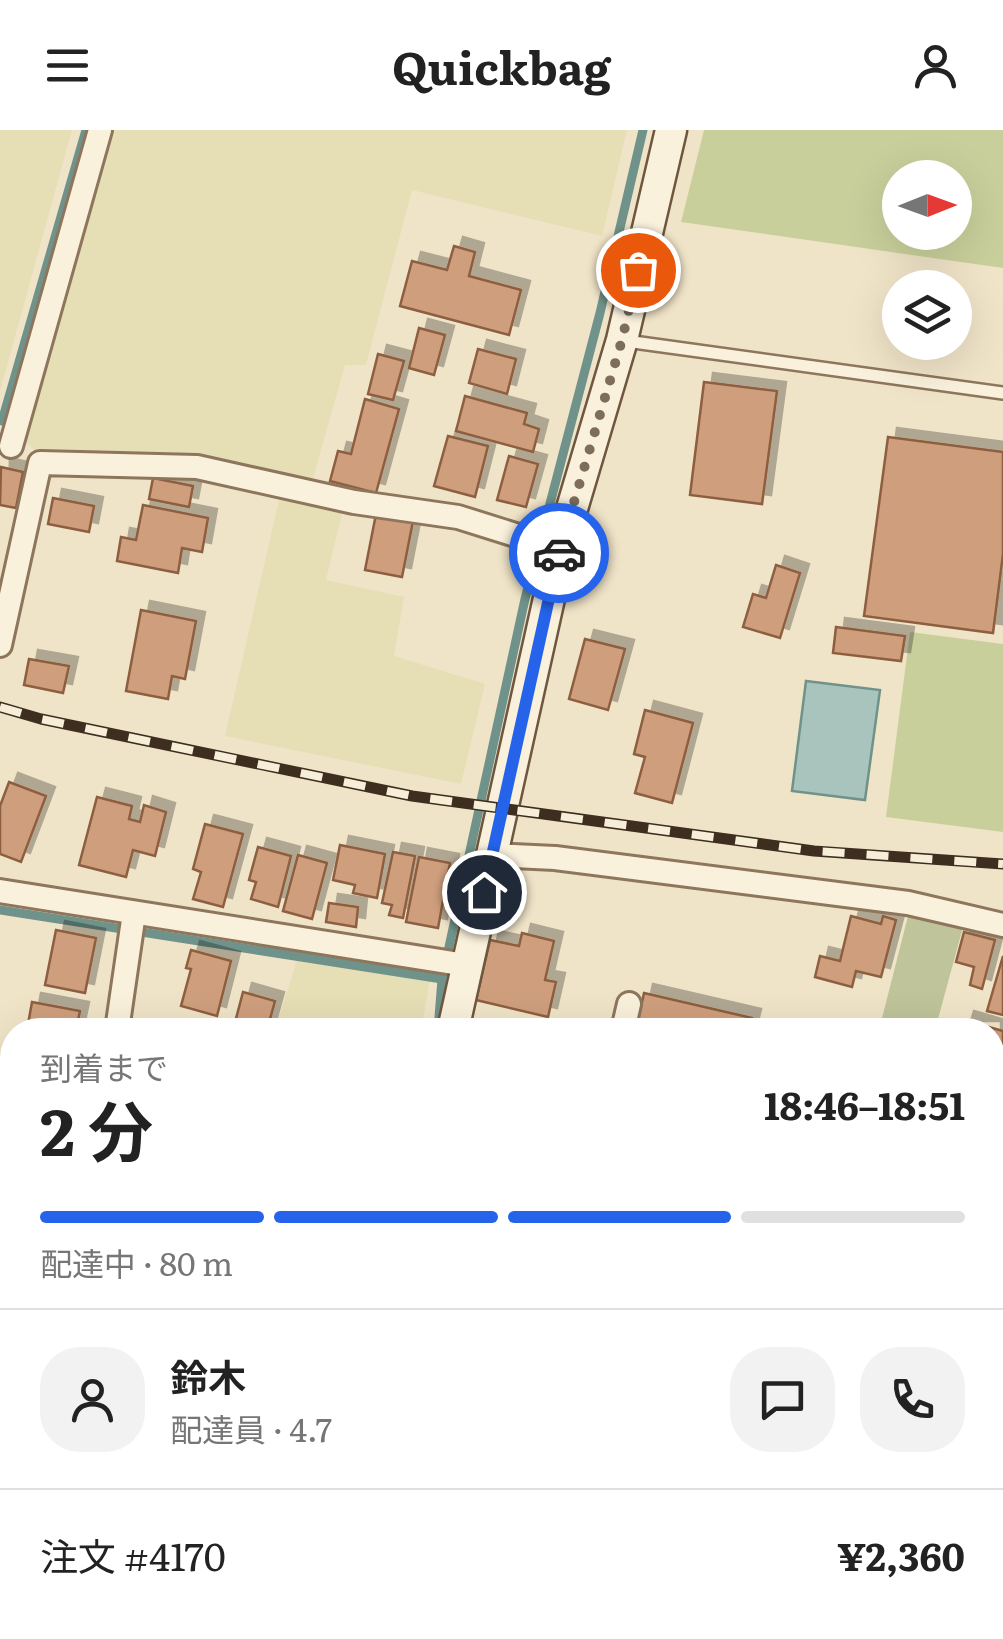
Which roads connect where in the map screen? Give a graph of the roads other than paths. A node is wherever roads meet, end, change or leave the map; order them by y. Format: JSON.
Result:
{"nodes":[{"id":1,"x":100,"y":130,"type":"edge"},
{"id":2,"x":672,"y":130,"type":"edge"},
{"id":3,"x":622,"y":340,"type":"junction"},
{"id":4,"x":1003,"y":393,"type":"edge"},
{"id":5,"x":6,"y":444,"type":"edge"},
{"id":6,"x":40,"y":463,"type":"junction"},
{"id":7,"x":555,"y":548,"type":"junction"},
{"id":8,"x":0,"y":645,"type":"edge"},
{"id":9,"x":493,"y":855,"type":"junction"},
{"id":10,"x":0,"y":891,"type":"edge"},
{"id":11,"x":132,"y":924,"type":"junction"},
{"id":12,"x":1003,"y":925,"type":"edge"},
{"id":13,"x":451,"y":962,"type":"junction"},
{"id":14,"x":628,"y":1004,"type":"dead end"},
{"id":15,"x":121,"y":1018,"type":"edge"},
{"id":16,"x":453,"y":1018,"type":"edge"},
{"id":17,"x":625,"y":1018,"type":"edge"}],
"edges":[{"from":1,"to":5,"type":"street"},
{"from":2,"to":3,"type":"main road"},
{"from":3,"to":4,"type":"lane"},
{"from":3,"to":7,"type":"main road"},
{"from":5,"to":6,"type":"street"},
{"from":6,"to":7,"type":"street"},
{"from":6,"to":8,"type":"street"},
{"from":7,"to":9,"type":"main road"},
{"from":9,"to":12,"type":"street"},
{"from":9,"to":13,"type":"main road"},
{"from":10,"to":11,"type":"street"},
{"from":11,"to":13,"type":"street"},
{"from":11,"to":15,"type":"street"},
{"from":13,"to":16,"type":"main road"},
{"from":14,"to":17,"type":"street"}]}
